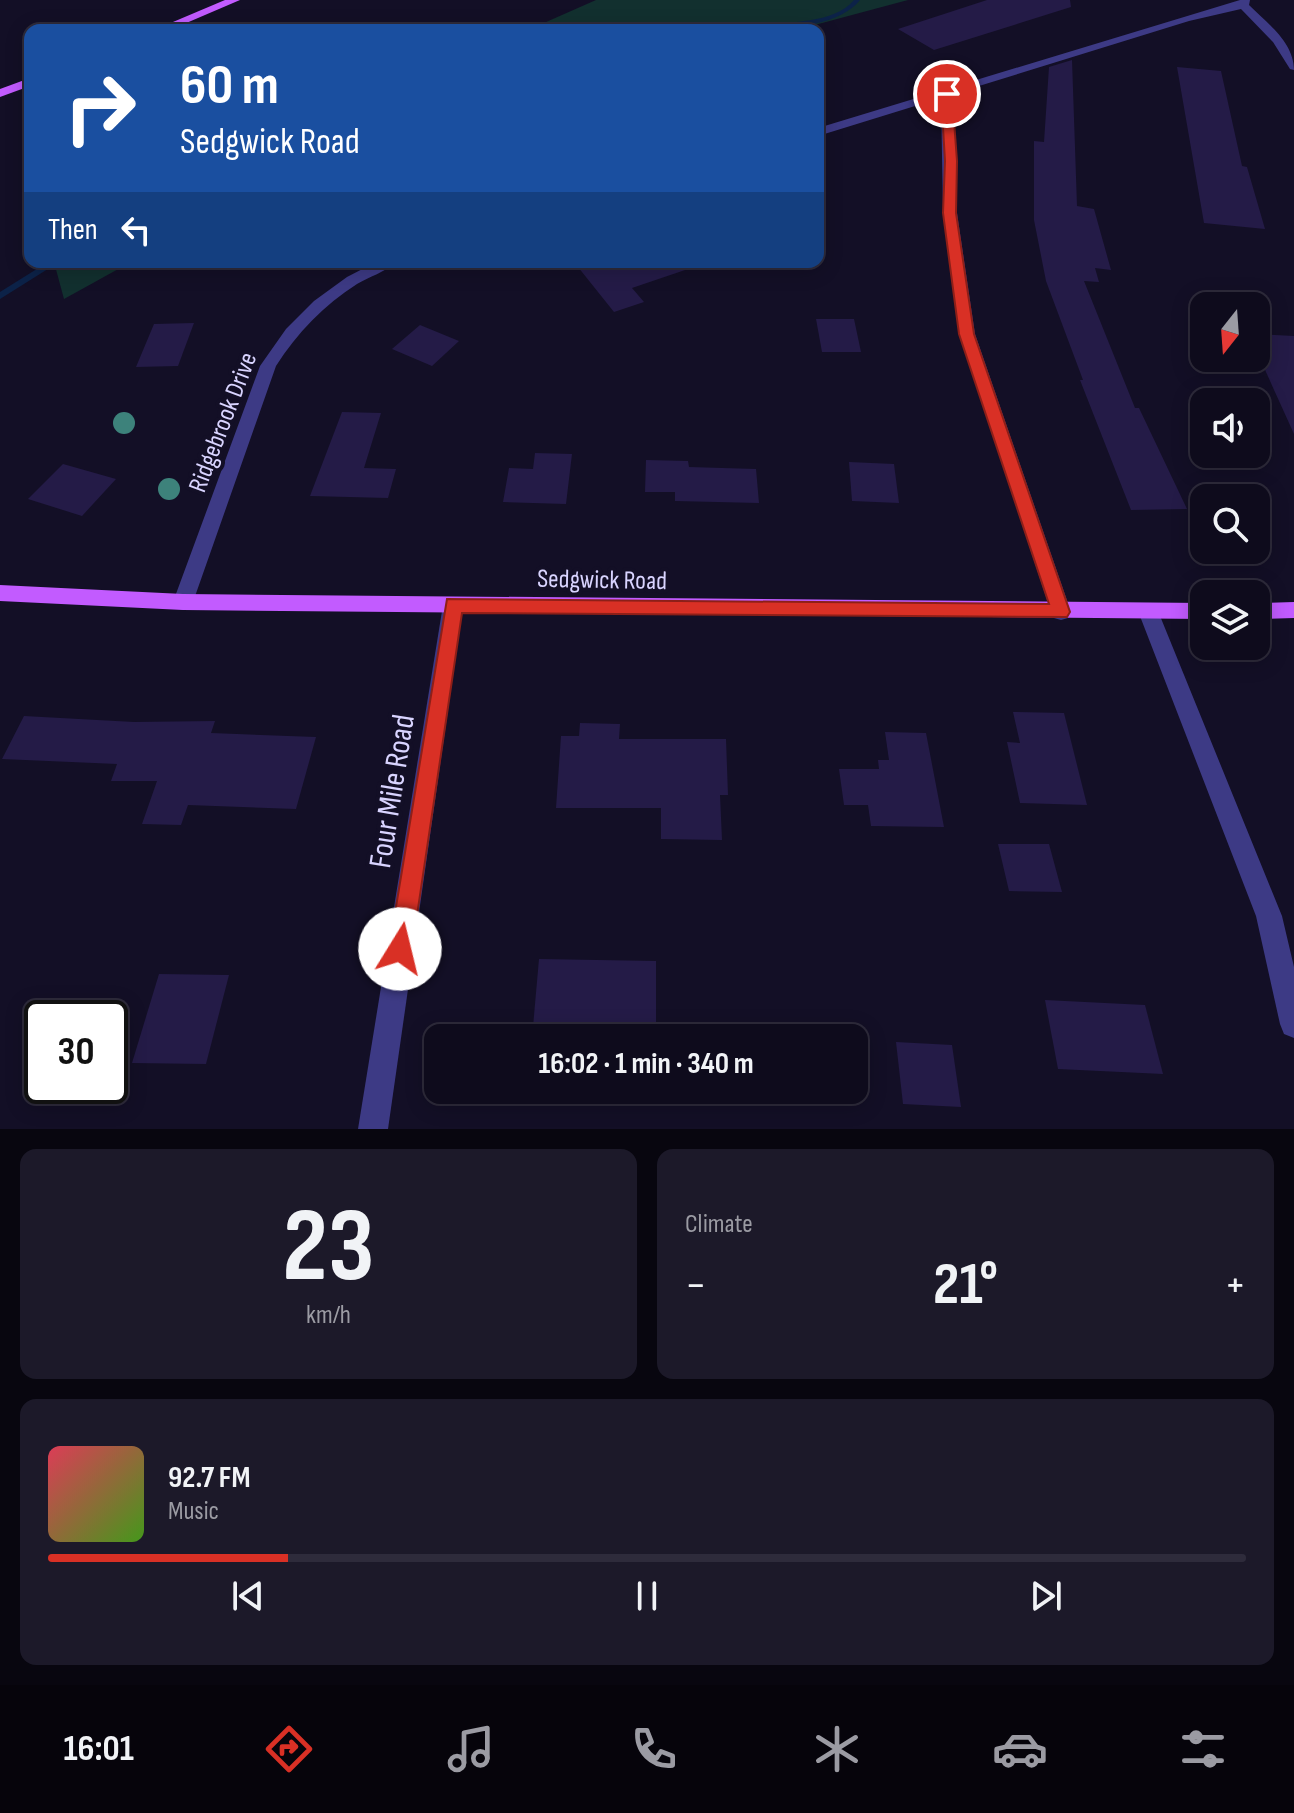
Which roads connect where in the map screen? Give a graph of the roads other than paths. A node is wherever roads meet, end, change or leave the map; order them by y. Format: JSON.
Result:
{"nodes":[{"id":1,"x":235,"y":0,"type":"edge"},
{"id":2,"x":1244,"y":3,"type":"edge"},
{"id":3,"x":175,"y":24,"type":"edge"},
{"id":4,"x":1294,"y":66,"type":"edge"},
{"id":5,"x":24,"y":84,"type":"edge"},
{"id":6,"x":2,"y":90,"type":"edge"},
{"id":7,"x":947,"y":94,"type":"junction"},
{"id":8,"x":824,"y":130,"type":"edge"},
{"id":9,"x":378,"y":268,"type":"edge"},
{"id":10,"x":0,"y":593,"type":"edge"},
{"id":11,"x":183,"y":602,"type":"junction"},
{"id":12,"x":453,"y":605,"type":"junction"},
{"id":13,"x":1294,"y":610,"type":"edge"},
{"id":14,"x":1148,"y":611,"type":"junction"},
{"id":15,"x":1190,"y":611,"type":"edge"},
{"id":16,"x":1270,"y":611,"type":"edge"},
{"id":17,"x":1061,"y":612,"type":"junction"},
{"id":18,"x":1294,"y":1024,"type":"edge"},
{"id":19,"x":373,"y":1129,"type":"edge"}],
"edges":[{"from":1,"to":3,"type":"main road"},
{"from":2,"to":4,"type":"street"},
{"from":2,"to":7,"type":"street"},
{"from":5,"to":6,"type":"main road"},
{"from":7,"to":8,"type":"street"},
{"from":7,"to":17,"type":"street"},
{"from":9,"to":11,"type":"street","name":"Ridgebrook Drive"},
{"from":10,"to":11,"type":"main road","name":"Sedgwick Road"},
{"from":11,"to":12,"type":"main road","name":"Sedgwick Road"},
{"from":12,"to":17,"type":"main road","name":"Sedgwick Road"},
{"from":12,"to":19,"type":"street","name":"Four Mile Road"},
{"from":13,"to":16,"type":"main road"},
{"from":14,"to":15,"type":"main road","name":"Sedgwick Road"},
{"from":14,"to":17,"type":"main road","name":"Sedgwick Road"},
{"from":14,"to":18,"type":"street"}]}
